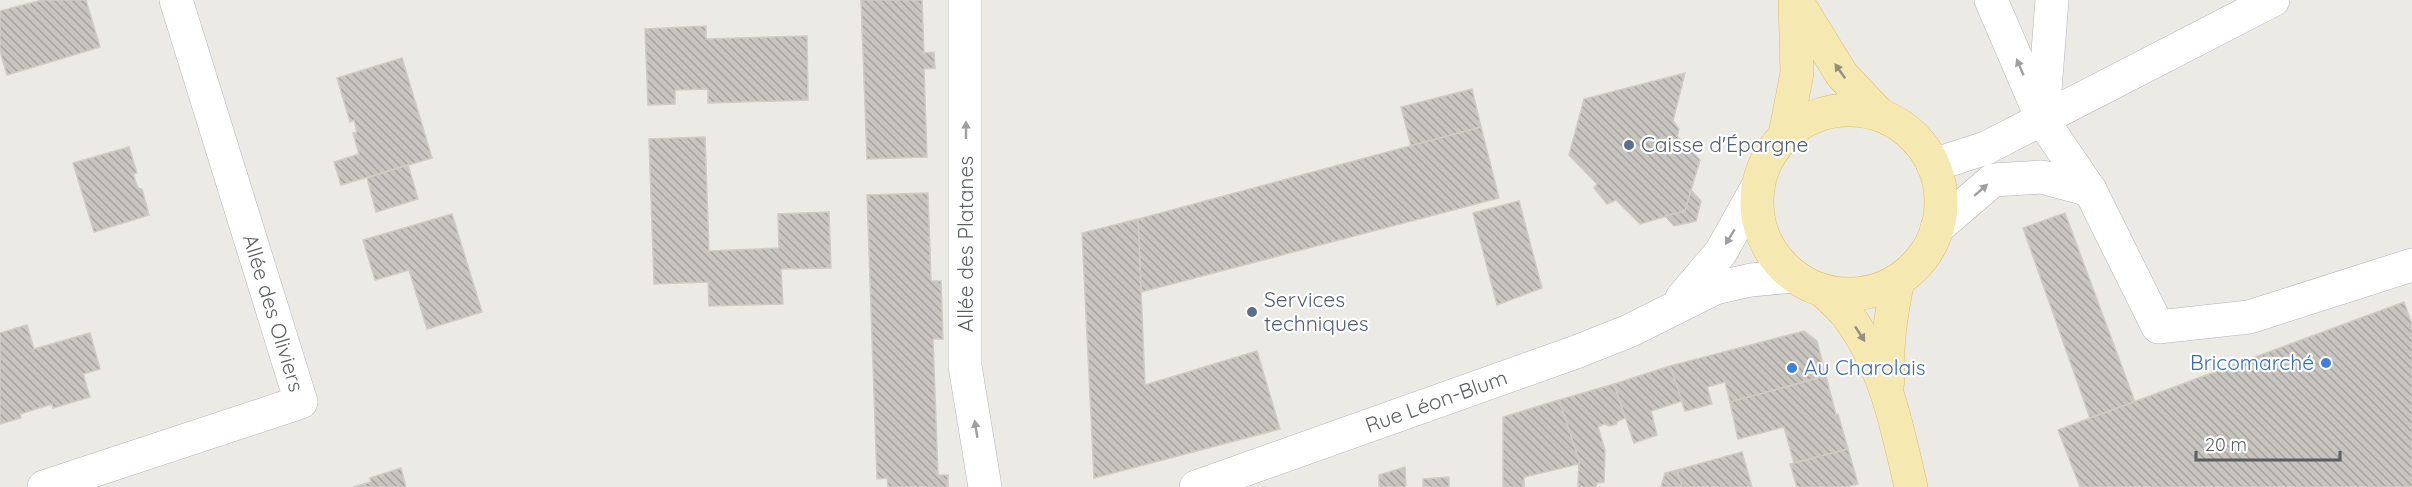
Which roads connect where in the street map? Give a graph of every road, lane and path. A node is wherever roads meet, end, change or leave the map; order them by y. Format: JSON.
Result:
{"nodes":[{"id":1,"x":176,"y":0,"type":"edge"},
{"id":2,"x":965,"y":0,"type":"edge"},
{"id":3,"x":1795,"y":0,"type":"edge"},
{"id":4,"x":1991,"y":0,"type":"edge"},
{"id":5,"x":2052,"y":0,"type":"edge"},
{"id":6,"x":2273,"y":0,"type":"edge"},
{"id":7,"x":1879,"y":114,"type":"junction"},
{"id":8,"x":2043,"y":121,"type":"junction"},
{"id":9,"x":1785,"y":135,"type":"junction"},
{"id":10,"x":1933,"y":165,"type":"junction"},
{"id":11,"x":1758,"y":186,"type":"junction"},
{"id":12,"x":2090,"y":190,"type":"junction"},
{"id":13,"x":1937,"y":228,"type":"junction"},
{"id":14,"x":2412,"y":265,"type":"edge"},
{"id":15,"x":1898,"y":280,"type":"junction"},
{"id":16,"x":1808,"y":283,"type":"junction"},
{"id":17,"x":1673,"y":308,"type":"junction"},
{"id":18,"x":1889,"y":395,"type":"junction"},
{"id":19,"x":44,"y":487,"type":"edge"},
{"id":20,"x":985,"y":487,"type":"edge"},
{"id":21,"x":1196,"y":487,"type":"edge"},
{"id":22,"x":1911,"y":487,"type":"edge"}],
"edges":[{"from":1,"to":19,"type":"street","name":"Allée des Oliviers"},
{"from":20,"to":2,"type":"street","name":"Allée des Platanes","one_way":true},
{"from":7,"to":3,"type":"main road","one_way":true},
{"from":3,"to":9,"type":"main road"},
{"from":8,"to":4,"type":"street","one_way":true},
{"from":5,"to":8,"type":"street"},
{"from":6,"to":8,"type":"street"},
{"from":7,"to":9,"type":"main road"},
{"from":7,"to":10,"type":"main road"},
{"from":8,"to":10,"type":"street"},
{"from":8,"to":12,"type":"street"},
{"from":9,"to":11,"type":"main road"},
{"from":10,"to":13,"type":"main road"},
{"from":11,"to":16,"type":"main road"},
{"from":11,"to":17,"type":"street","name":"Rue Léon-Blum","one_way":true},
{"from":13,"to":12,"type":"street","one_way":true},
{"from":12,"to":14,"type":"street"},
{"from":13,"to":15,"type":"main road"},
{"from":15,"to":16,"type":"main road"},
{"from":15,"to":18,"type":"main road"},
{"from":16,"to":17,"type":"street","name":"Rue Léon-Blum"},
{"from":16,"to":18,"type":"main road","one_way":true},
{"from":17,"to":21,"type":"street","name":"Rue Léon-Blum"},
{"from":18,"to":22,"type":"main road"}]}
